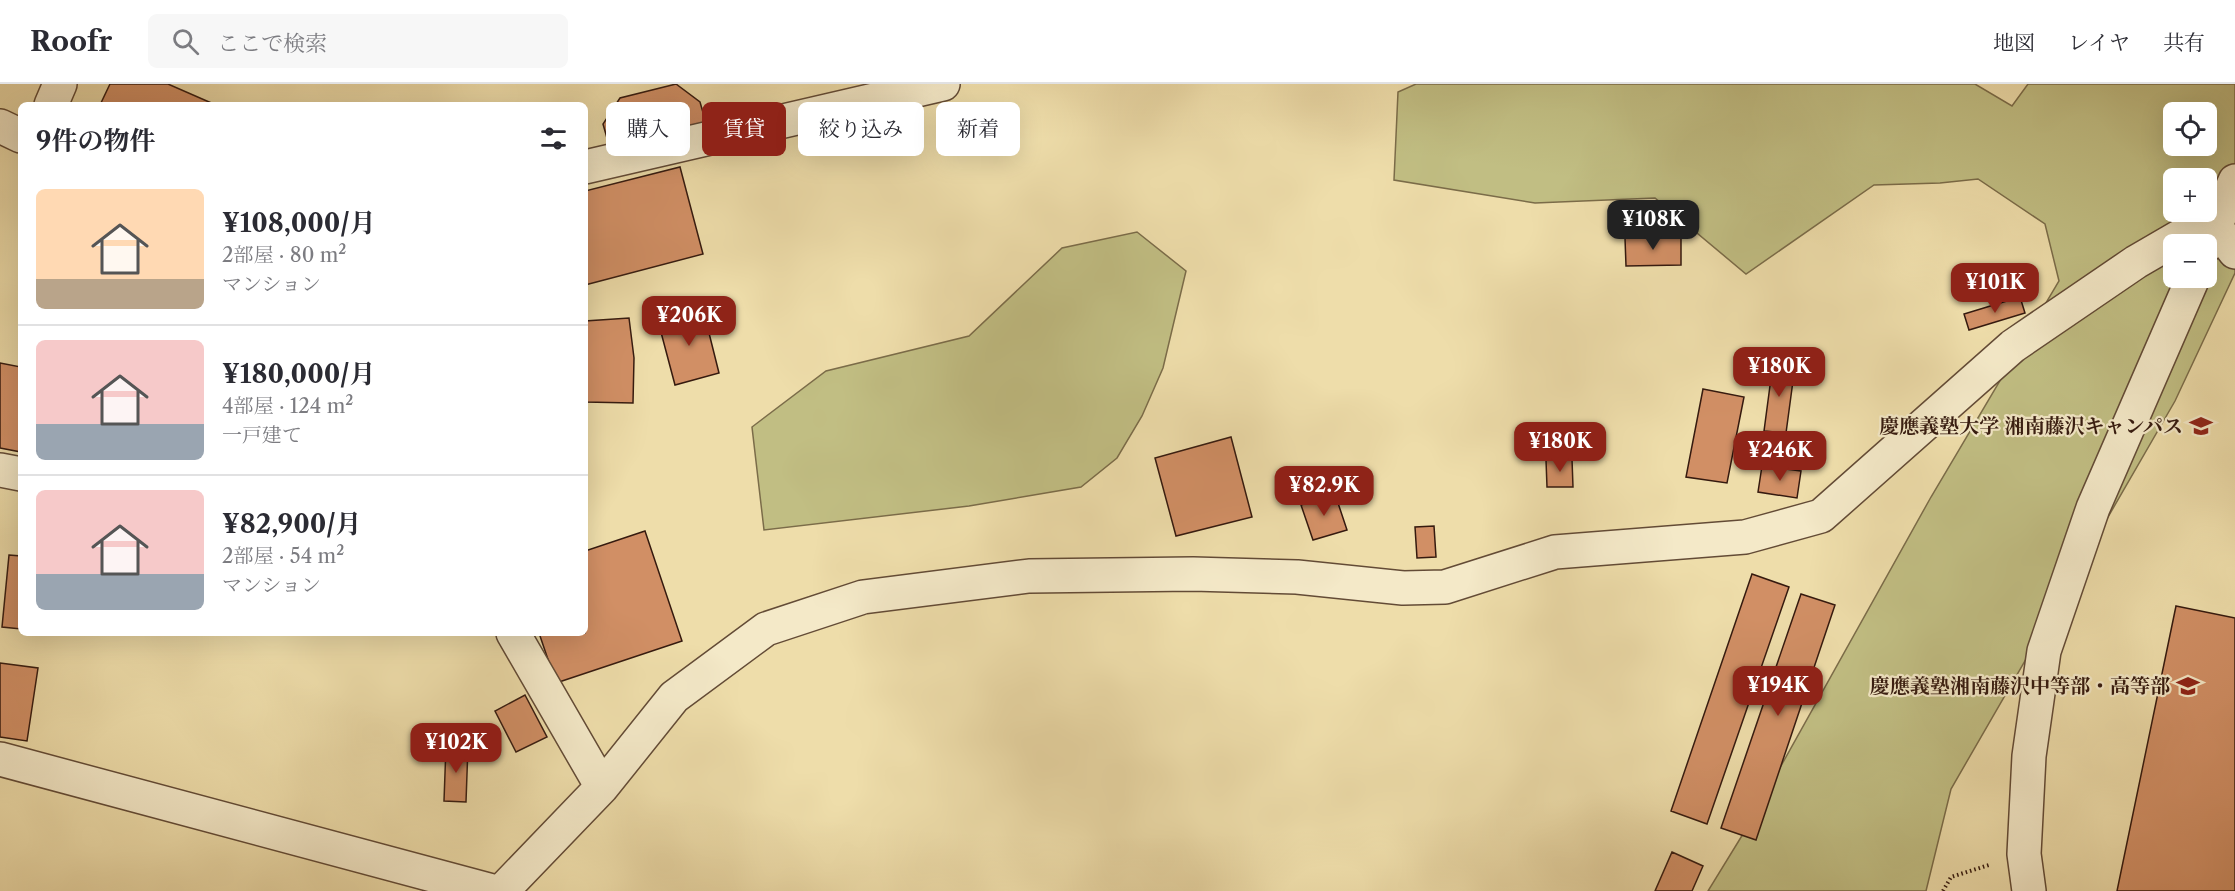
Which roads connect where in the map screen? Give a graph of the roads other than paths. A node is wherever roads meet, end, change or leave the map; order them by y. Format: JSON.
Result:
{"nodes":[{"id":1,"x":60,"y":84,"type":"edge"},
{"id":2,"x":943,"y":84,"type":"edge"},
{"id":3,"x":52,"y":102,"type":"edge"},
{"id":4,"x":0,"y":126,"type":"edge"},
{"id":5,"x":18,"y":135,"type":"edge"},
{"id":6,"x":588,"y":166,"type":"edge"},
{"id":7,"x":2235,"y":181,"type":"edge"},
{"id":8,"x":2212,"y":234,"type":"edge"},
{"id":9,"x":2217,"y":240,"type":"edge"},
{"id":10,"x":2163,"y":246,"type":"edge"},
{"id":11,"x":2235,"y":252,"type":"edge"},
{"id":12,"x":2189,"y":288,"type":"edge"},
{"id":13,"x":0,"y":470,"type":"edge"},
{"id":14,"x":18,"y":473,"type":"edge"},
{"id":15,"x":515,"y":636,"type":"edge"},
{"id":16,"x":0,"y":759,"type":"edge"},
{"id":17,"x":602,"y":787,"type":"junction"},
{"id":18,"x":492,"y":891,"type":"edge"},
{"id":19,"x":502,"y":891,"type":"edge"},
{"id":20,"x":2029,"y":891,"type":"edge"}],
"edges":[{"from":1,"to":3,"type":"street"},
{"from":2,"to":6,"type":"street"},
{"from":4,"to":5,"type":"street"},
{"from":7,"to":8,"type":"street"},
{"from":9,"to":11,"type":"street"},
{"from":10,"to":17,"type":"street"},
{"from":12,"to":20,"type":"street"},
{"from":13,"to":14,"type":"street"},
{"from":15,"to":17,"type":"street"},
{"from":16,"to":18,"type":"street"},
{"from":17,"to":19,"type":"street"}]}
